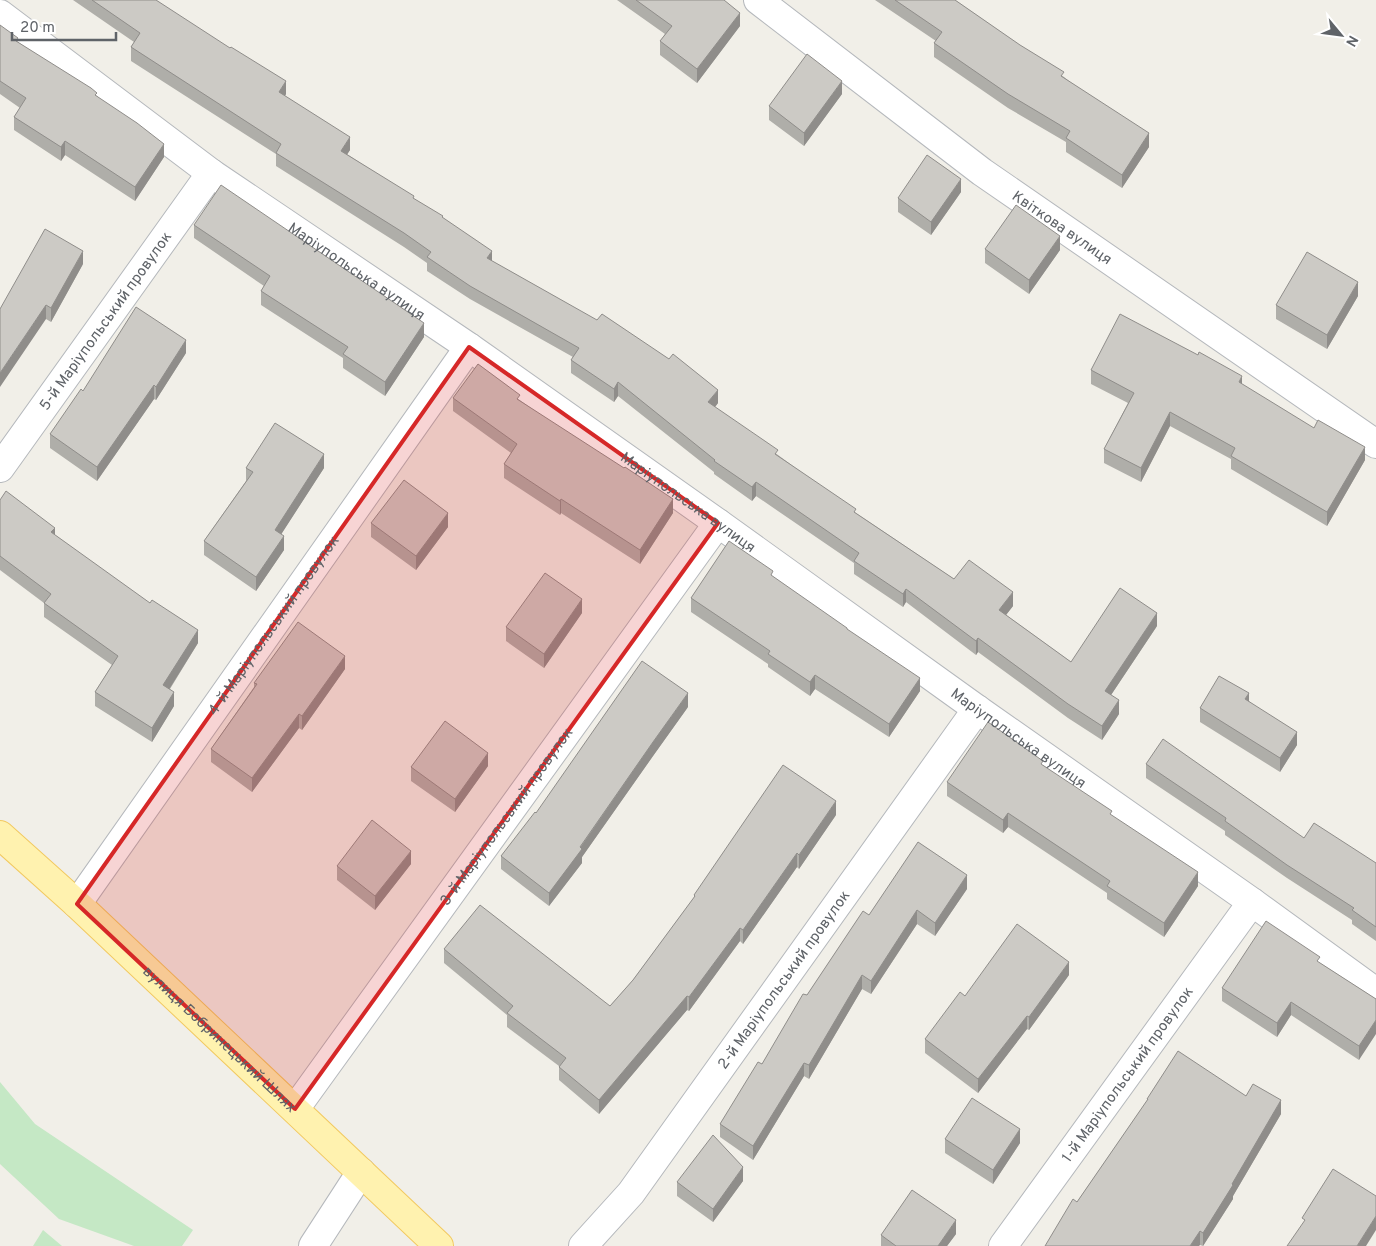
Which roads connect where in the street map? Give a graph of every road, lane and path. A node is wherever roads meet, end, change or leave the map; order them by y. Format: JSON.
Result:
{"nodes":[{"id":1,"x":758,"y":0,"type":"edge"},
{"id":2,"x":0,"y":14,"type":"edge"},
{"id":3,"x":211,"y":173,"type":"junction"},
{"id":4,"x":469,"y":347,"type":"junction"},
{"id":5,"x":1376,"y":444,"type":"edge"},
{"id":6,"x":0,"y":468,"type":"edge"},
{"id":7,"x":718,"y":523,"type":"junction"},
{"id":8,"x":977,"y":708,"type":"junction"},
{"id":9,"x":0,"y":835,"type":"edge"},
{"id":10,"x":1252,"y":902,"type":"junction"},
{"id":11,"x":77,"y":904,"type":"junction"},
{"id":12,"x":1376,"y":992,"type":"edge"},
{"id":13,"x":295,"y":1109,"type":"junction"},
{"id":14,"x":361,"y":1172,"type":"junction"},
{"id":15,"x":313,"y":1246,"type":"edge"},
{"id":16,"x":439,"y":1246,"type":"edge"},
{"id":17,"x":583,"y":1246,"type":"edge"},
{"id":18,"x":1003,"y":1246,"type":"edge"}],
"edges":[{"from":1,"to":5,"type":"street","name":"Квіткова вулиця"},
{"from":2,"to":3,"type":"street","name":"Маріупольська вулиця"},
{"from":3,"to":4,"type":"street","name":"Маріупольська вулиця"},
{"from":3,"to":6,"type":"street","name":"5-й Маріупольський провулок"},
{"from":4,"to":7,"type":"street","name":"Маріупольська вулиця"},
{"from":4,"to":11,"type":"street","name":"4-й Маріупольський провулок"},
{"from":7,"to":8,"type":"street","name":"Маріупольська вулиця"},
{"from":7,"to":13,"type":"street","name":"3-й Маріупольський провулок"},
{"from":8,"to":10,"type":"street","name":"Маріупольська вулиця"},
{"from":8,"to":17,"type":"street","name":"2-й Маріупольський провулок"},
{"from":9,"to":11,"type":"main road","name":"вулиця Бобринецький Шлях"},
{"from":10,"to":12,"type":"street","name":"Маріупольська вулиця"},
{"from":10,"to":18,"type":"street","name":"1-й Маріупольський провулок"},
{"from":11,"to":13,"type":"main road","name":"вулиця Бобринецький Шлях"},
{"from":13,"to":14,"type":"main road","name":"вулиця Бобринецький Шлях"},
{"from":14,"to":15,"type":"street"},
{"from":14,"to":16,"type":"main road","name":"вулиця Бобринецький Шлях"}]}
